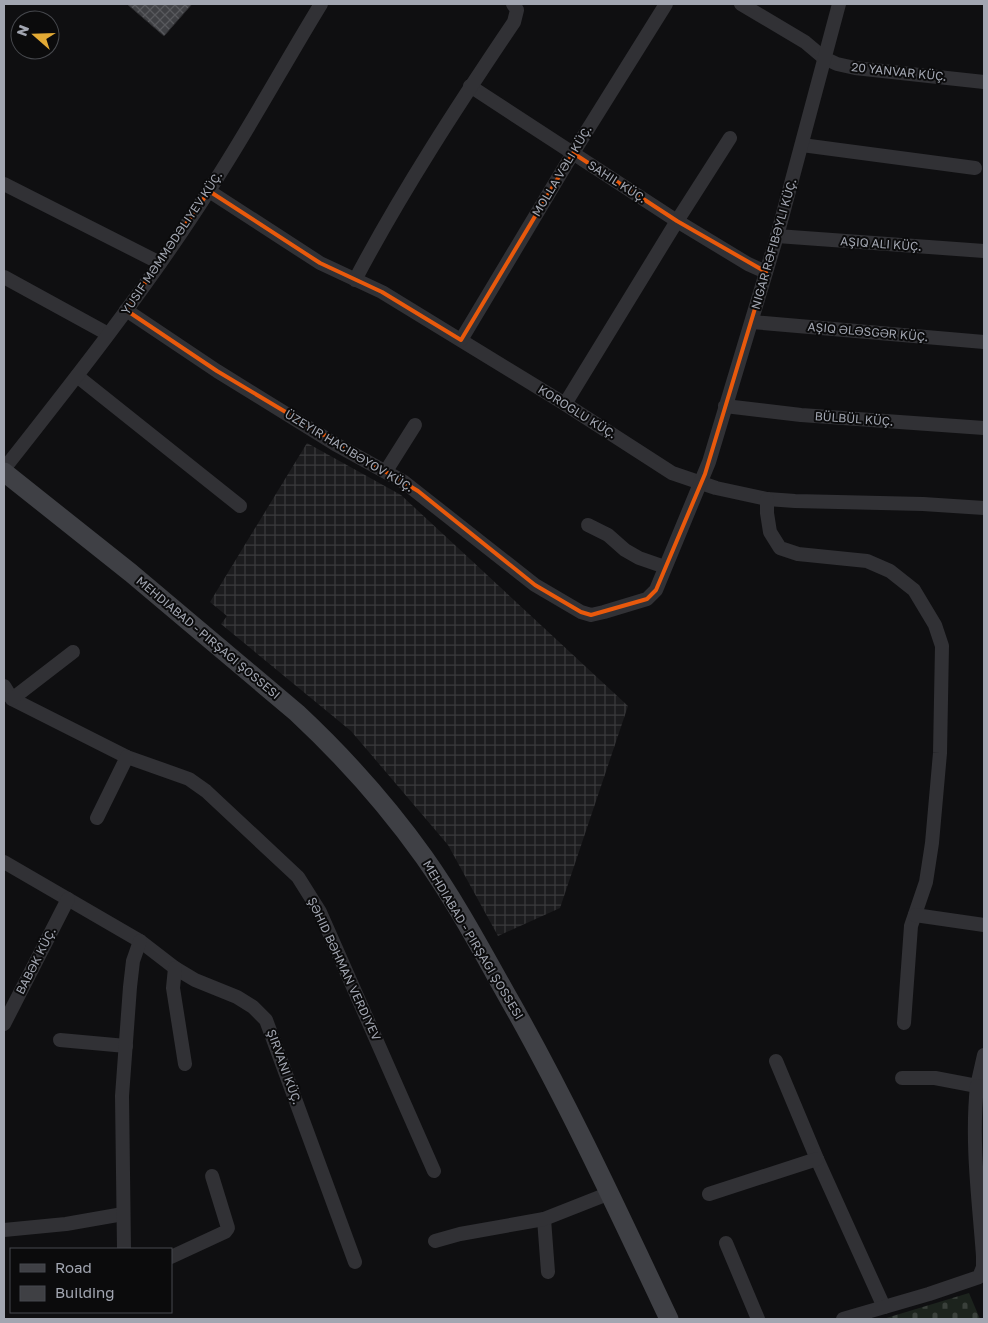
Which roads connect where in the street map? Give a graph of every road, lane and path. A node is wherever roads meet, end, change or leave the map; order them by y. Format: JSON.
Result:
{"nodes":[{"id":1,"x":321,"y":4,"type":"edge"},
{"id":2,"x":513,"y":4,"type":"edge"},
{"id":3,"x":666,"y":4,"type":"edge"},
{"id":4,"x":741,"y":4,"type":"edge"},
{"id":5,"x":839,"y":4,"type":"edge"},
{"id":6,"x":824,"y":58,"type":"junction"},
{"id":7,"x":984,"y":82,"type":"edge"},
{"id":8,"x":470,"y":86,"type":"junction"},
{"id":9,"x":730,"y":138,"type":"dead end"},
{"id":10,"x":802,"y":145,"type":"junction"},
{"id":11,"x":573,"y":153,"type":"junction"},
{"id":12,"x":975,"y":168,"type":"dead end"},
{"id":13,"x":4,"y":184,"type":"edge"},
{"id":14,"x":209,"y":191,"type":"junction"},
{"id":15,"x":677,"y":221,"type":"junction"},
{"id":16,"x":777,"y":236,"type":"junction"},
{"id":17,"x":984,"y":251,"type":"edge"},
{"id":18,"x":160,"y":263,"type":"junction"},
{"id":19,"x":766,"y":272,"type":"junction"},
{"id":20,"x":4,"y":277,"type":"edge"},
{"id":21,"x":355,"y":280,"type":"junction"},
{"id":22,"x":126,"y":310,"type":"junction"},
{"id":23,"x":752,"y":322,"type":"junction"},
{"id":24,"x":108,"y":334,"type":"junction"},
{"id":25,"x":461,"y":340,"type":"junction"},
{"id":26,"x":984,"y":342,"type":"edge"},
{"id":27,"x":77,"y":376,"type":"junction"},
{"id":28,"x":565,"y":404,"type":"junction"},
{"id":29,"x":725,"y":406,"type":"junction"},
{"id":30,"x":415,"y":425,"type":"dead end"},
{"id":31,"x":984,"y":428,"type":"edge"},
{"id":32,"x":4,"y":471,"type":"edge"},
{"id":33,"x":386,"y":471,"type":"junction"},
{"id":34,"x":701,"y":482,"type":"junction"},
{"id":35,"x":767,"y":499,"type":"junction"},
{"id":36,"x":240,"y":506,"type":"dead end"},
{"id":37,"x":984,"y":508,"type":"edge"},
{"id":38,"x":588,"y":525,"type":"dead end"},
{"id":39,"x":665,"y":567,"type":"junction"},
{"id":40,"x":73,"y":652,"type":"dead end"},
{"id":41,"x":4,"y":686,"type":"edge"},
{"id":42,"x":12,"y":699,"type":"junction"},
{"id":43,"x":127,"y":758,"type":"junction"},
{"id":44,"x":97,"y":818,"type":"dead end"},
{"id":45,"x":4,"y":862,"type":"edge"},
{"id":46,"x":68,"y":899,"type":"junction"},
{"id":47,"x":915,"y":915,"type":"junction"},
{"id":48,"x":984,"y":925,"type":"edge"},
{"id":49,"x":140,"y":941,"type":"junction"},
{"id":50,"x":175,"y":968,"type":"junction"},
{"id":51,"x":904,"y":1023,"type":"dead end"},
{"id":52,"x":4,"y":1024,"type":"edge"},
{"id":53,"x":60,"y":1040,"type":"dead end"},
{"id":54,"x":126,"y":1046,"type":"junction"},
{"id":55,"x":984,"y":1055,"type":"edge"},
{"id":56,"x":776,"y":1061,"type":"dead end"},
{"id":57,"x":185,"y":1064,"type":"dead end"},
{"id":58,"x":902,"y":1078,"type":"dead end"},
{"id":59,"x":981,"y":1087,"type":"edge"},
{"id":60,"x":817,"y":1159,"type":"junction"},
{"id":61,"x":434,"y":1171,"type":"dead end"},
{"id":62,"x":212,"y":1176,"type":"dead end"},
{"id":63,"x":610,"y":1193,"type":"junction"},
{"id":64,"x":709,"y":1194,"type":"dead end"},
{"id":65,"x":123,"y":1214,"type":"junction"},
{"id":66,"x":544,"y":1220,"type":"junction"},
{"id":67,"x":4,"y":1230,"type":"edge"},
{"id":68,"x":435,"y":1241,"type":"dead end"},
{"id":69,"x":726,"y":1243,"type":"dead end"},
{"id":70,"x":124,"y":1248,"type":"edge"},
{"id":71,"x":172,"y":1257,"type":"edge"},
{"id":72,"x":355,"y":1262,"type":"dead end"},
{"id":73,"x":548,"y":1272,"type":"dead end"},
{"id":74,"x":982,"y":1277,"type":"edge"},
{"id":75,"x":884,"y":1307,"type":"junction"},
{"id":76,"x":669,"y":1319,"type":"edge"},
{"id":77,"x":758,"y":1319,"type":"edge"},
{"id":78,"x":844,"y":1319,"type":"edge"}],
"edges":[{"from":1,"to":14,"type":"street","name":"YUSIF MƏMMƏDƏLIYEV KÜÇ."},
{"from":2,"to":8,"type":"street"},
{"from":3,"to":11,"type":"street","name":"MOLLA VƏLI KÜÇ."},
{"from":4,"to":6,"type":"street","name":"20 YANVAR KÜÇ."},
{"from":5,"to":6,"type":"street","name":"NIGAR RƏFIBƏYLI KÜÇ."},
{"from":6,"to":7,"type":"street","name":"20 YANVAR KÜÇ."},
{"from":6,"to":10,"type":"street","name":"NIGAR RƏFIBƏYLI KÜÇ."},
{"from":8,"to":11,"type":"street","name":"SAHIL KÜÇ."},
{"from":8,"to":21,"type":"street"},
{"from":9,"to":15,"type":"street"},
{"from":10,"to":12,"type":"street"},
{"from":10,"to":16,"type":"street","name":"NIGAR RƏFIBƏYLI KÜÇ."},
{"from":11,"to":15,"type":"street","name":"SAHIL KÜÇ."},
{"from":11,"to":25,"type":"street","name":"MOLLA VƏLI KÜÇ."},
{"from":13,"to":18,"type":"street"},
{"from":14,"to":18,"type":"street","name":"YUSIF MƏMMƏDƏLIYEV KÜÇ."},
{"from":14,"to":21,"type":"street","name":"KOROĞLU KÜÇ."},
{"from":15,"to":19,"type":"street","name":"SAHIL KÜÇ."},
{"from":15,"to":28,"type":"street"},
{"from":16,"to":17,"type":"street"},
{"from":16,"to":19,"type":"street","name":"NIGAR RƏFIBƏYLI KÜÇ."},
{"from":18,"to":22,"type":"street","name":"YUSIF MƏMMƏDƏLIYEV KÜÇ."},
{"from":19,"to":23,"type":"street","name":"NIGAR RƏFIBƏYLI KÜÇ."},
{"from":20,"to":24,"type":"street"},
{"from":21,"to":25,"type":"street","name":"KOROĞLU KÜÇ."},
{"from":22,"to":24,"type":"street","name":"YUSIF MƏMMƏDƏLIYEV KÜÇ."},
{"from":22,"to":33,"type":"street"},
{"from":23,"to":26,"type":"street"},
{"from":23,"to":29,"type":"street","name":"NIGAR RƏFIBƏYLI KÜÇ."},
{"from":24,"to":27,"type":"street","name":"YUSIF MƏMMƏDƏLIYEV KÜÇ."},
{"from":25,"to":28,"type":"street","name":"KOROĞLU KÜÇ."},
{"from":27,"to":32,"type":"street","name":"YUSIF MƏMMƏDƏLIYEV KÜÇ."},
{"from":27,"to":36,"type":"street"},
{"from":28,"to":34,"type":"street","name":"KOROĞLU KÜÇ."},
{"from":29,"to":31,"type":"street","name":"BÜLBÜL KÜÇ."},
{"from":29,"to":34,"type":"street","name":"NIGAR RƏFIBƏYLI KÜÇ."},
{"from":30,"to":33,"type":"street"},
{"from":32,"to":63,"type":"main road"},
{"from":33,"to":39,"type":"street","name":"NIGAR RƏFIBƏYLI KÜÇ."},
{"from":34,"to":35,"type":"street","name":"KOROĞLU KÜÇ."},
{"from":34,"to":39,"type":"street","name":"NIGAR RƏFIBƏYLI KÜÇ."},
{"from":35,"to":37,"type":"street","name":"KOROĞLU KÜÇ."},
{"from":35,"to":47,"type":"street"},
{"from":38,"to":39,"type":"street"},
{"from":40,"to":42,"type":"street"},
{"from":41,"to":42,"type":"street"},
{"from":42,"to":43,"type":"street","name":"ŞƏHID BƏHMAN VERDIYEV"},
{"from":43,"to":44,"type":"street"},
{"from":43,"to":61,"type":"street","name":"ŞƏHID BƏHMAN VERDIYEV"},
{"from":45,"to":46,"type":"street","name":"ŞIRVANI KÜÇ."},
{"from":46,"to":49,"type":"street","name":"ŞIRVANI KÜÇ."},
{"from":46,"to":52,"type":"street","name":"BABƏK KÜÇ."},
{"from":47,"to":48,"type":"street"},
{"from":47,"to":51,"type":"street"},
{"from":49,"to":50,"type":"street","name":"ŞIRVANI KÜÇ."},
{"from":49,"to":54,"type":"street"},
{"from":50,"to":57,"type":"street"},
{"from":50,"to":72,"type":"street","name":"ŞIRVANI KÜÇ."},
{"from":53,"to":54,"type":"street"},
{"from":54,"to":65,"type":"street"},
{"from":55,"to":59,"type":"street"},
{"from":56,"to":60,"type":"street"},
{"from":58,"to":59,"type":"street"},
{"from":59,"to":74,"type":"street"},
{"from":60,"to":64,"type":"street"},
{"from":60,"to":75,"type":"street"},
{"from":62,"to":71,"type":"street"},
{"from":63,"to":66,"type":"street"},
{"from":63,"to":76,"type":"main road"},
{"from":65,"to":67,"type":"street"},
{"from":65,"to":70,"type":"street"},
{"from":66,"to":68,"type":"street"},
{"from":66,"to":73,"type":"street"},
{"from":69,"to":77,"type":"street"},
{"from":74,"to":75,"type":"street"},
{"from":75,"to":78,"type":"street"}]}
